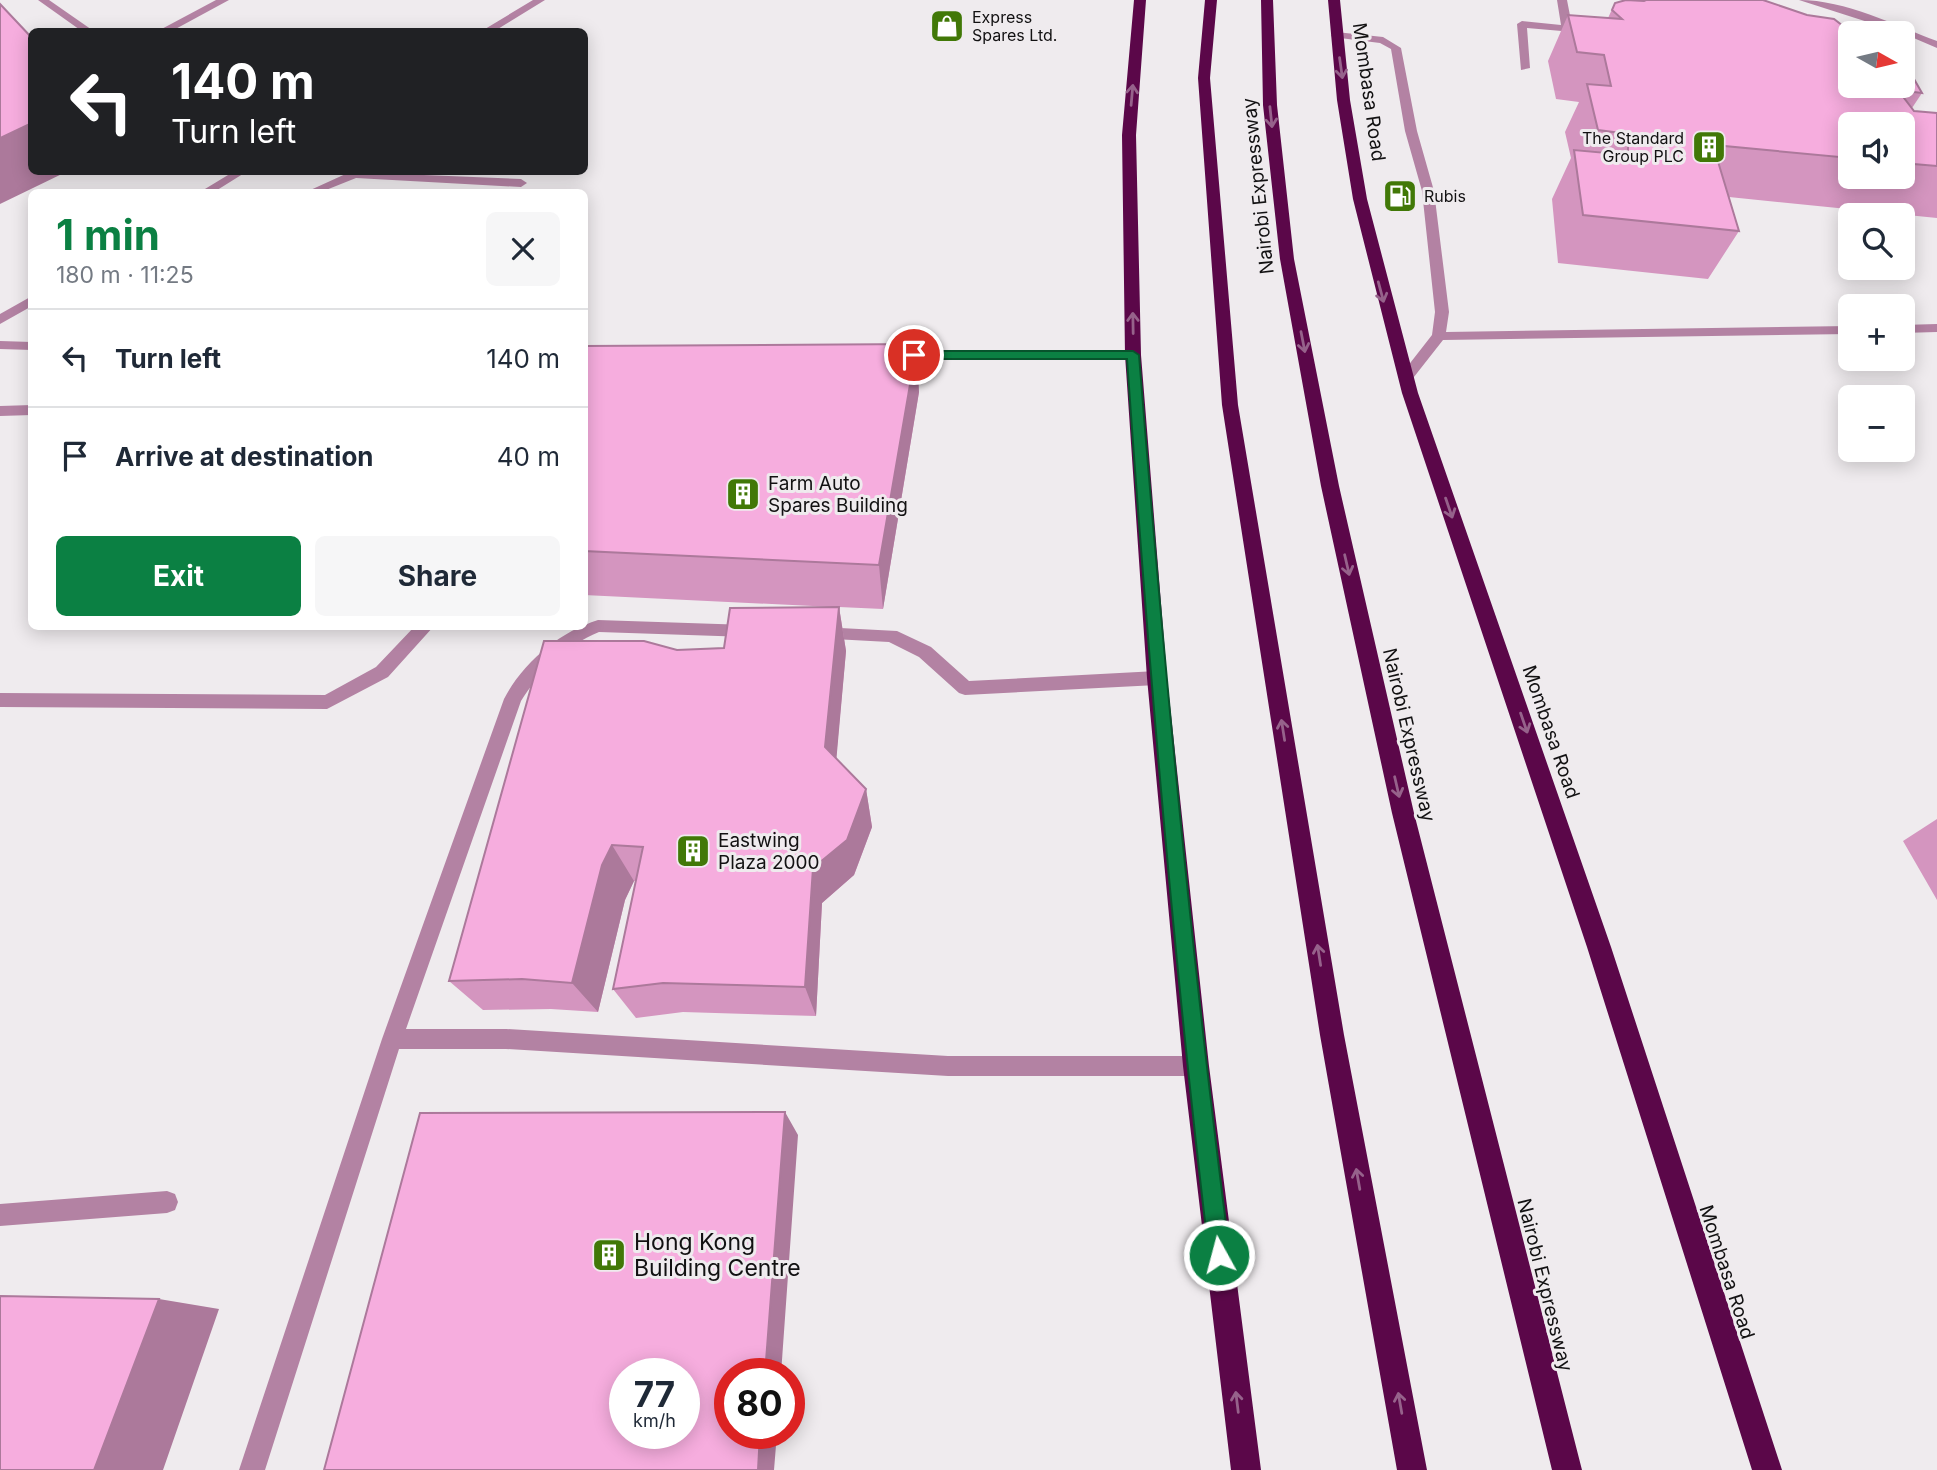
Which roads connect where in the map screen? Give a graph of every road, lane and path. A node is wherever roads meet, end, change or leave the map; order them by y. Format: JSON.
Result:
{"nodes":[{"id":1,"x":43,"y":0,"type":"edge"},
{"id":2,"x":224,"y":0,"type":"edge"},
{"id":3,"x":540,"y":0,"type":"edge"},
{"id":4,"x":1140,"y":0,"type":"edge"},
{"id":5,"x":1211,"y":0,"type":"edge"},
{"id":6,"x":1267,"y":0,"type":"edge"},
{"id":7,"x":1335,"y":0,"type":"edge"},
{"id":8,"x":1562,"y":0,"type":"edge"},
{"id":9,"x":1804,"y":0,"type":"edge"},
{"id":10,"x":1870,"y":21,"type":"edge"},
{"id":11,"x":84,"y":28,"type":"edge"},
{"id":12,"x":169,"y":28,"type":"edge"},
{"id":13,"x":492,"y":28,"type":"edge"},
{"id":14,"x":1567,"y":28,"type":"junction"},
{"id":15,"x":1594,"y":31,"type":"edge"},
{"id":16,"x":1336,"y":35,"type":"junction"},
{"id":17,"x":1915,"y":37,"type":"edge"},
{"id":18,"x":1937,"y":45,"type":"edge"},
{"id":19,"x":1525,"y":68,"type":"dead end"},
{"id":20,"x":235,"y":175,"type":"edge"},
{"id":21,"x":352,"y":175,"type":"edge"},
{"id":22,"x":373,"y":175,"type":"edge"},
{"id":23,"x":522,"y":183,"type":"dead end"},
{"id":24,"x":211,"y":189,"type":"edge"},
{"id":25,"x":319,"y":189,"type":"edge"},
{"id":26,"x":28,"y":302,"type":"edge"},
{"id":27,"x":0,"y":320,"type":"edge"},
{"id":28,"x":1937,"y":328,"type":"edge"},
{"id":29,"x":1915,"y":329,"type":"edge"},
{"id":30,"x":1838,"y":330,"type":"edge"},
{"id":31,"x":1439,"y":336,"type":"junction"},
{"id":32,"x":0,"y":345,"type":"edge"},
{"id":33,"x":28,"y":346,"type":"edge"},
{"id":34,"x":886,"y":355,"type":"edge"},
{"id":35,"x":1133,"y":355,"type":"junction"},
{"id":36,"x":1405,"y":379,"type":"junction"},
{"id":37,"x":28,"y":410,"type":"edge"},
{"id":38,"x":0,"y":411,"type":"edge"},
{"id":39,"x":422,"y":630,"type":"edge"},
{"id":40,"x":766,"y":632,"type":"edge"},
{"id":41,"x":808,"y":633,"type":"edge"},
{"id":42,"x":1157,"y":678,"type":"junction"},
{"id":43,"x":0,"y":700,"type":"edge"},
{"id":44,"x":392,"y":1039,"type":"junction"},
{"id":45,"x":1196,"y":1066,"type":"junction"},
{"id":46,"x":167,"y":1202,"type":"dead end"},
{"id":47,"x":0,"y":1215,"type":"edge"},
{"id":48,"x":252,"y":1470,"type":"edge"},
{"id":49,"x":1246,"y":1470,"type":"edge"},
{"id":50,"x":1412,"y":1470,"type":"edge"},
{"id":51,"x":1567,"y":1470,"type":"edge"},
{"id":52,"x":1767,"y":1470,"type":"edge"}],
"edges":[{"from":1,"to":11,"type":"lane"},
{"from":2,"to":12,"type":"lane"},
{"from":3,"to":13,"type":"lane"},
{"from":35,"to":4,"type":"highway","one_way":true},
{"from":50,"to":5,"type":"highway","one_way":true},
{"from":6,"to":51,"type":"highway","name":"Nairobi Expressway","one_way":true},
{"from":7,"to":16,"type":"highway","name":"Mombasa Road"},
{"from":8,"to":14,"type":"lane"},
{"from":9,"to":10,"type":"lane"},
{"from":14,"to":15,"type":"lane"},
{"from":14,"to":19,"type":"lane"},
{"from":16,"to":31,"type":"lane"},
{"from":16,"to":36,"type":"highway","name":"Mombasa Road","one_way":true},
{"from":17,"to":18,"type":"lane"},
{"from":20,"to":24,"type":"lane"},
{"from":21,"to":25,"type":"lane"},
{"from":22,"to":23,"type":"lane"},
{"from":26,"to":27,"type":"lane"},
{"from":28,"to":29,"type":"lane"},
{"from":30,"to":31,"type":"lane"},
{"from":31,"to":36,"type":"lane"},
{"from":32,"to":33,"type":"lane"},
{"from":34,"to":35,"type":"lane"},
{"from":35,"to":42,"type":"highway"},
{"from":36,"to":52,"type":"highway","name":"Mombasa Road","one_way":true},
{"from":37,"to":38,"type":"lane"},
{"from":39,"to":43,"type":"lane"},
{"from":40,"to":44,"type":"lane"},
{"from":41,"to":42,"type":"lane"},
{"from":42,"to":45,"type":"highway"},
{"from":44,"to":45,"type":"lane"},
{"from":44,"to":48,"type":"lane"},
{"from":49,"to":45,"type":"highway","one_way":true},
{"from":46,"to":47,"type":"lane"}]}
